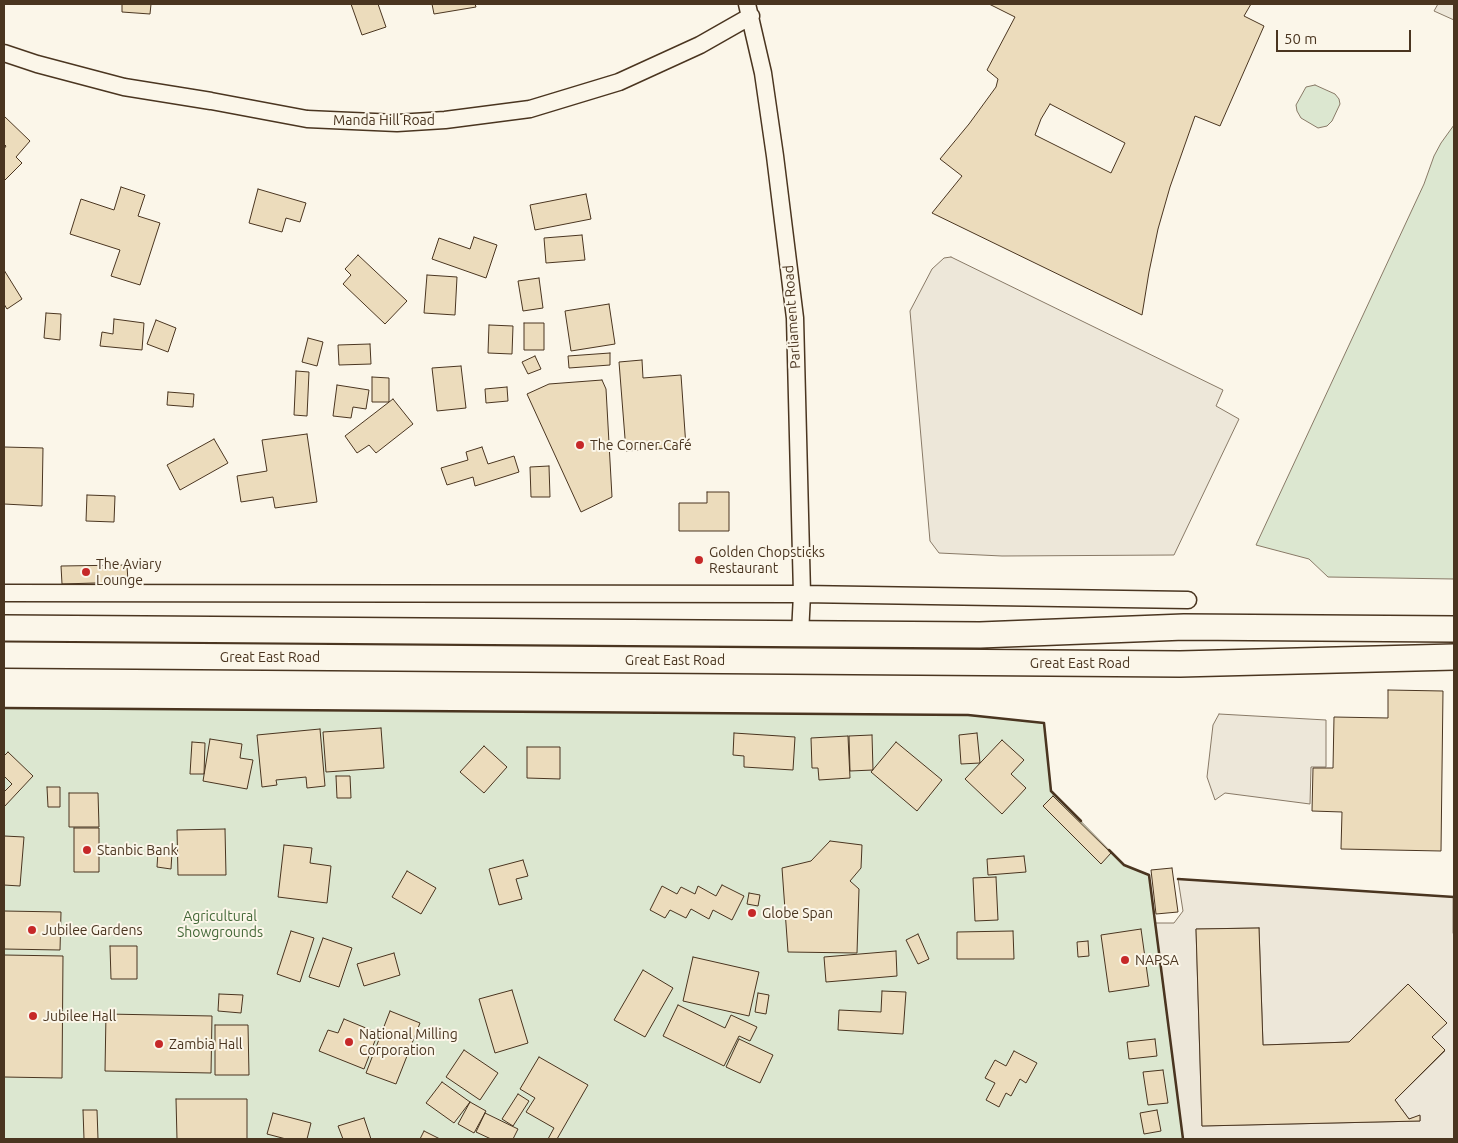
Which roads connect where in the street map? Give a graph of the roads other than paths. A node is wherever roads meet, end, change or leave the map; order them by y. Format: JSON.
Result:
{"nodes":[{"id":1,"x":749,"y":10,"type":"edge"},
{"id":2,"x":4,"y":53,"type":"edge"},
{"id":3,"x":4,"y":593,"type":"edge"},
{"id":4,"x":802,"y":594,"type":"junction"},
{"id":5,"x":1188,"y":600,"type":"dead end"},
{"id":6,"x":1454,"y":614,"type":"edge"},
{"id":7,"x":4,"y":628,"type":"edge"},
{"id":8,"x":1277,"y":629,"type":"junction"},
{"id":9,"x":1454,"y":630,"type":"edge"},
{"id":10,"x":800,"y":634,"type":"junction"},
{"id":11,"x":4,"y":655,"type":"edge"},
{"id":12,"x":1454,"y":657,"type":"edge"},
{"id":13,"x":1347,"y":660,"type":"junction"},
{"id":14,"x":1454,"y":672,"type":"edge"}],
"edges":[{"from":1,"to":2,"type":"street","name":"Manda Hill Road"},
{"from":1,"to":4,"type":"street","name":"Parliament Road"},
{"from":3,"to":4,"type":"street"},
{"from":4,"to":5,"type":"street"},
{"from":4,"to":10,"type":"street","name":"Parliament Road"},
{"from":6,"to":8,"type":"main road","name":"Great East Road"},
{"from":7,"to":10,"type":"main road","name":"Great East Road"},
{"from":8,"to":9,"type":"main road","name":"Great East Road"},
{"from":8,"to":10,"type":"main road","name":"Great East Road"},
{"from":11,"to":13,"type":"main road","name":"Great East Road"},
{"from":12,"to":13,"type":"main road","name":"Great East Road"},
{"from":13,"to":14,"type":"main road","name":"Great East Road"}]}
